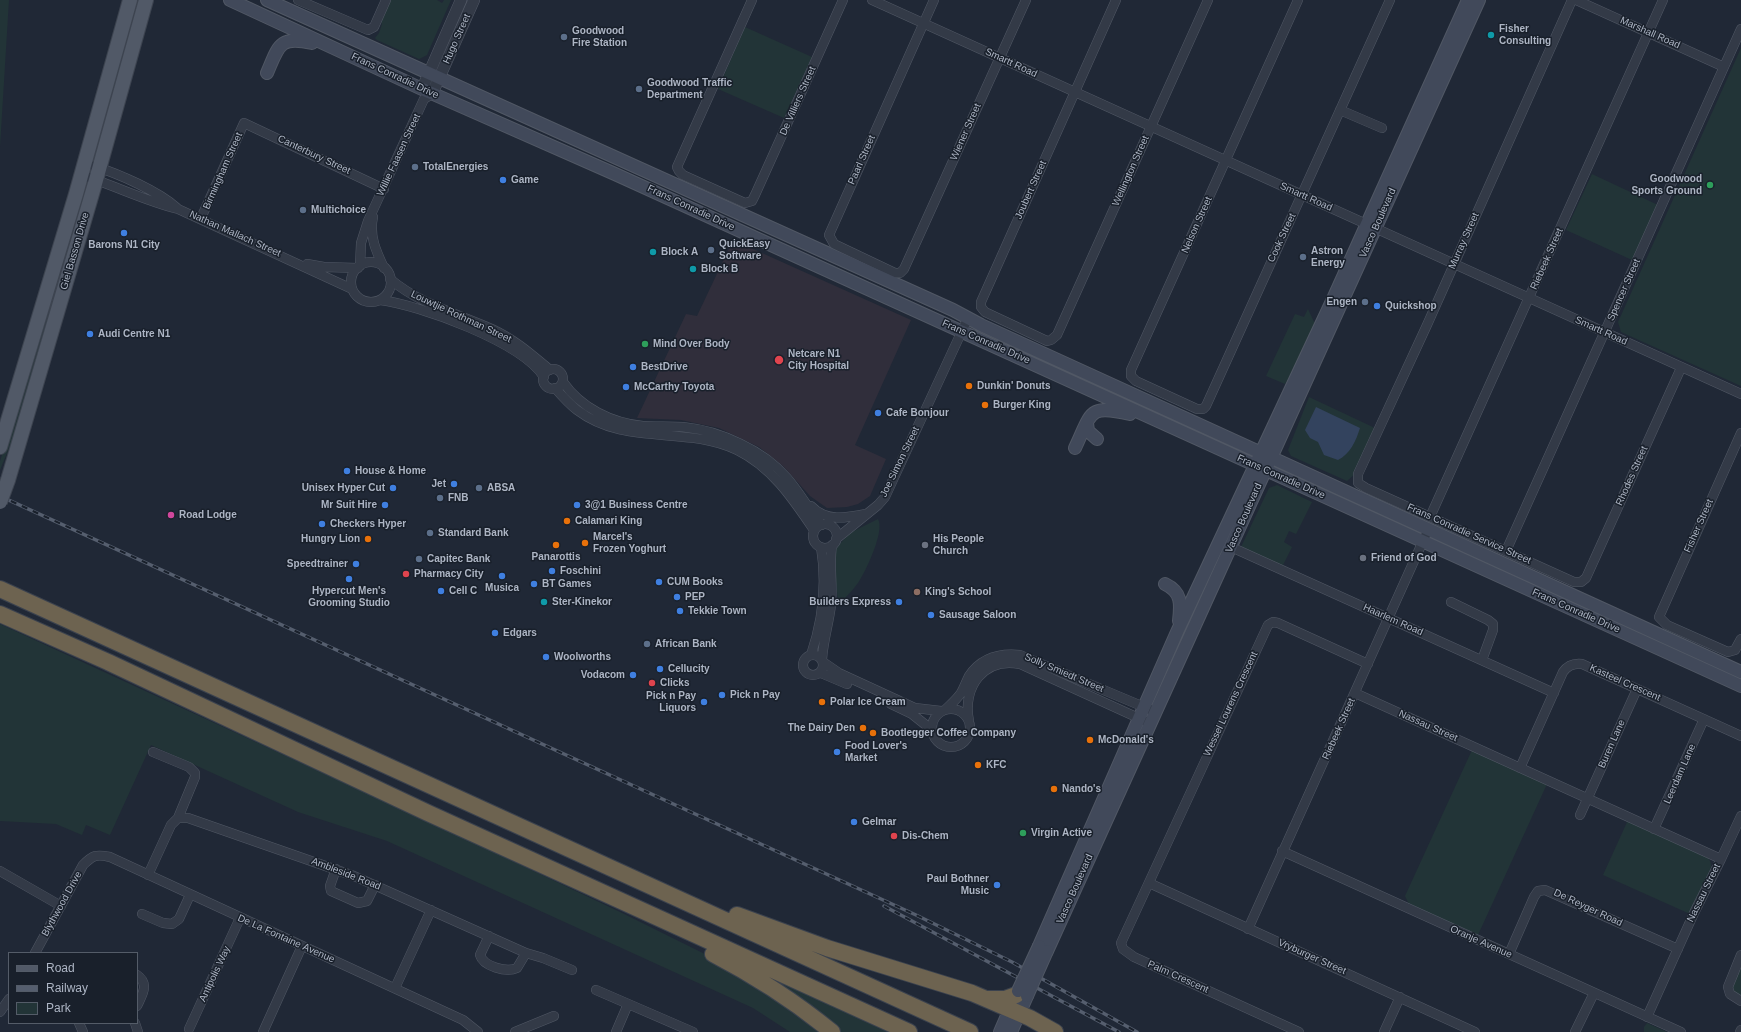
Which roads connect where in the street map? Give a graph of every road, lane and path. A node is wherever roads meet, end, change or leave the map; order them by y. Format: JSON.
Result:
{"nodes":[{"id":1,"x":130,"y":0,"type":"edge"},
{"id":2,"x":146,"y":0,"type":"edge"},
{"id":3,"x":230,"y":0,"type":"edge"},
{"id":4,"x":267,"y":0,"type":"edge"},
{"id":5,"x":298,"y":0,"type":"edge"},
{"id":6,"x":386,"y":0,"type":"edge"},
{"id":7,"x":461,"y":0,"type":"edge"},
{"id":8,"x":474,"y":0,"type":"edge"},
{"id":9,"x":752,"y":0,"type":"edge"},
{"id":10,"x":843,"y":0,"type":"edge"},
{"id":11,"x":872,"y":0,"type":"edge"},
{"id":12,"x":934,"y":0,"type":"edge"},
{"id":13,"x":1026,"y":0,"type":"edge"},
{"id":14,"x":1116,"y":0,"type":"edge"},
{"id":15,"x":1208,"y":0,"type":"edge"},
{"id":16,"x":1298,"y":0,"type":"edge"},
{"id":17,"x":1390,"y":0,"type":"edge"},
{"id":18,"x":1468,"y":0,"type":"edge"},
{"id":19,"x":1478,"y":0,"type":"edge"},
{"id":20,"x":1572,"y":0,"type":"edge"},
{"id":21,"x":1576,"y":0,"type":"edge"},
{"id":22,"x":1663,"y":0,"type":"edge"},
{"id":23,"x":924,"y":24,"type":"junction"},
{"id":24,"x":1741,"y":29,"type":"edge"},
{"id":25,"x":1648,"y":32,"type":"junction"},
{"id":26,"x":333,"y":48,"type":"junction"},
{"id":27,"x":1000,"y":58,"type":"junction"},
{"id":28,"x":1724,"y":67,"type":"junction"},
{"id":29,"x":267,"y":73,"type":"dead end"},
{"id":30,"x":434,"y":76,"type":"junction"},
{"id":31,"x":1075,"y":92,"type":"junction"},
{"id":32,"x":426,"y":94,"type":"junction"},
{"id":33,"x":1340,"y":110,"type":"junction"},
{"id":34,"x":244,"y":123,"type":"joint"},
{"id":35,"x":1151,"y":127,"type":"junction"},
{"id":36,"x":1382,"y":128,"type":"dead end"},
{"id":37,"x":1226,"y":161,"type":"junction"},
{"id":38,"x":83,"y":169,"type":"junction"},
{"id":39,"x":97,"y":174,"type":"junction"},
{"id":40,"x":384,"y":189,"type":"junction"},
{"id":41,"x":1302,"y":195,"type":"junction"},
{"id":42,"x":373,"y":212,"type":"junction"},
{"id":43,"x":201,"y":218,"type":"junction"},
{"id":44,"x":1371,"y":227,"type":"junction"},
{"id":45,"x":292,"y":260,"type":"junction"},
{"id":46,"x":1454,"y":264,"type":"junction"},
{"id":47,"x":905,"y":265,"type":"joint"},
{"id":48,"x":359,"y":267,"type":"junction"},
{"id":49,"x":385,"y":269,"type":"junction"},
{"id":50,"x":390,"y":279,"type":"junction"},
{"id":51,"x":352,"y":289,"type":"junction"},
{"id":52,"x":1529,"y":298,"type":"junction"},
{"id":53,"x":380,"y":300,"type":"junction"},
{"id":54,"x":968,"y":318,"type":"junction"},
{"id":55,"x":962,"y":331,"type":"junction"},
{"id":56,"x":1605,"y":333,"type":"junction"},
{"id":57,"x":1051,"y":340,"type":"joint"},
{"id":58,"x":1681,"y":368,"type":"junction"},
{"id":59,"x":547,"y":373,"type":"junction"},
{"id":60,"x":559,"y":385,"type":"junction"},
{"id":61,"x":1741,"y":394,"type":"edge"},
{"id":62,"x":1203,"y":409,"type":"joint"},
{"id":63,"x":1157,"y":420,"type":"junction"},
{"id":64,"x":1087,"y":423,"type":"junction"},
{"id":65,"x":1741,"y":433,"type":"edge"},
{"id":66,"x":1097,"y":439,"type":"dead end"},
{"id":67,"x":0,"y":447,"type":"edge"},
{"id":68,"x":1075,"y":448,"type":"dead end"},
{"id":69,"x":1261,"y":452,"type":"junction"},
{"id":70,"x":1272,"y":458,"type":"junction"},
{"id":71,"x":1255,"y":465,"type":"junction"},
{"id":72,"x":1266,"y":470,"type":"junction"},
{"id":73,"x":1358,"y":483,"type":"joint"},
{"id":74,"x":799,"y":494,"type":"junction"},
{"id":75,"x":0,"y":502,"type":"edge"},
{"id":76,"x":867,"y":514,"type":"junction"},
{"id":77,"x":1430,"y":517,"type":"junction"},
{"id":78,"x":823,"y":527,"type":"junction"},
{"id":79,"x":1428,"y":530,"type":"junction"},
{"id":80,"x":834,"y":542,"type":"junction"},
{"id":81,"x":1423,"y":542,"type":"junction"},
{"id":82,"x":821,"y":547,"type":"junction"},
{"id":83,"x":1231,"y":547,"type":"junction"},
{"id":84,"x":1506,"y":551,"type":"junction"},
{"id":85,"x":1581,"y":582,"type":"joint"},
{"id":86,"x":1165,"y":584,"type":"dead end"},
{"id":87,"x":0,"y":589,"type":"edge"},
{"id":88,"x":1451,"y":602,"type":"dead end"},
{"id":89,"x":0,"y":614,"type":"edge"},
{"id":90,"x":1389,"y":618,"type":"junction"},
{"id":91,"x":1177,"y":632,"type":"junction"},
{"id":92,"x":1741,"y":639,"type":"edge"},
{"id":93,"x":811,"y":655,"type":"junction"},
{"id":94,"x":1482,"y":660,"type":"junction"},
{"id":95,"x":823,"y":661,"type":"junction"},
{"id":96,"x":1368,"y":664,"type":"junction"},
{"id":97,"x":1741,"y":672,"type":"edge"},
{"id":98,"x":821,"y":673,"type":"junction"},
{"id":99,"x":1741,"y":686,"type":"edge"},
{"id":100,"x":1637,"y":689,"type":"junction"},
{"id":101,"x":1355,"y":693,"type":"junction"},
{"id":102,"x":1554,"y":693,"type":"junction"},
{"id":103,"x":1150,"y":709,"type":"junction"},
{"id":104,"x":944,"y":710,"type":"junction"},
{"id":105,"x":1704,"y":719,"type":"junction"},
{"id":106,"x":968,"y":721,"type":"junction"},
{"id":107,"x":1145,"y":721,"type":"junction"},
{"id":108,"x":932,"y":730,"type":"junction"},
{"id":109,"x":1741,"y":736,"type":"edge"},
{"id":110,"x":153,"y":752,"type":"dead end"},
{"id":111,"x":1520,"y":768,"type":"junction"},
{"id":112,"x":1588,"y":798,"type":"junction"},
{"id":113,"x":428,"y":813,"type":"junction"},
{"id":114,"x":1580,"y":815,"type":"dead end"},
{"id":115,"x":1741,"y":816,"type":"edge"},
{"id":116,"x":178,"y":818,"type":"junction"},
{"id":117,"x":1654,"y":828,"type":"junction"},
{"id":118,"x":1282,"y":851,"type":"junction"},
{"id":119,"x":91,"y":857,"type":"joint"},
{"id":120,"x":1721,"y":859,"type":"junction"},
{"id":121,"x":336,"y":869,"type":"junction"},
{"id":122,"x":2,"y":872,"type":"edge"},
{"id":123,"x":148,"y":875,"type":"junction"},
{"id":124,"x":0,"y":882,"type":"edge"},
{"id":125,"x":1149,"y":883,"type":"junction"},
{"id":126,"x":375,"y":884,"type":"junction"},
{"id":127,"x":645,"y":884,"type":"junction"},
{"id":128,"x":190,"y":895,"type":"junction"},
{"id":129,"x":61,"y":906,"type":"junction"},
{"id":130,"x":431,"y":910,"type":"junction"},
{"id":131,"x":142,"y":914,"type":"dead end"},
{"id":132,"x":240,"y":918,"type":"junction"},
{"id":133,"x":1248,"y":929,"type":"junction"},
{"id":134,"x":489,"y":936,"type":"junction"},
{"id":135,"x":302,"y":946,"type":"junction"},
{"id":136,"x":1678,"y":949,"type":"junction"},
{"id":137,"x":36,"y":952,"type":"edge"},
{"id":138,"x":526,"y":953,"type":"junction"},
{"id":139,"x":1509,"y":954,"type":"junction"},
{"id":140,"x":1741,"y":955,"type":"edge"},
{"id":141,"x":572,"y":970,"type":"dead end"},
{"id":142,"x":138,"y":976,"type":"edge"},
{"id":143,"x":395,"y":988,"type":"junction"},
{"id":144,"x":596,"y":990,"type":"dead end"},
{"id":145,"x":1594,"y":993,"type":"junction"},
{"id":146,"x":1021,"y":994,"type":"junction"},
{"id":147,"x":1400,"y":997,"type":"junction"},
{"id":148,"x":8,"y":1000,"type":"edge"},
{"id":149,"x":988,"y":1000,"type":"junction"},
{"id":150,"x":1741,"y":1000,"type":"edge"},
{"id":151,"x":138,"y":1004,"type":"edge"},
{"id":152,"x":628,"y":1004,"type":"junction"},
{"id":153,"x":0,"y":1012,"type":"edge"},
{"id":154,"x":554,"y":1016,"type":"dead end"},
{"id":155,"x":1647,"y":1017,"type":"junction"},
{"id":156,"x":1009,"y":1023,"type":"edge"},
{"id":157,"x":189,"y":1029,"type":"dead end"},
{"id":158,"x":686,"y":1031,"type":"edge"},
{"id":159,"x":263,"y":1032,"type":"edge"},
{"id":160,"x":478,"y":1032,"type":"edge"},
{"id":161,"x":515,"y":1032,"type":"edge"},
{"id":162,"x":616,"y":1032,"type":"edge"},
{"id":163,"x":832,"y":1032,"type":"edge"},
{"id":164,"x":909,"y":1032,"type":"edge"},
{"id":165,"x":970,"y":1032,"type":"edge"},
{"id":166,"x":1055,"y":1032,"type":"edge"},
{"id":167,"x":1299,"y":1032,"type":"edge"},
{"id":168,"x":1384,"y":1032,"type":"edge"},
{"id":169,"x":1476,"y":1032,"type":"edge"},
{"id":170,"x":1575,"y":1032,"type":"edge"},
{"id":171,"x":1680,"y":1032,"type":"edge"}],
"edges":[{"from":1,"to":38,"type":"main road","name":"Giel Basson Drive"},
{"from":2,"to":39,"type":"main road","name":"Giel Basson Drive"},
{"from":3,"to":26,"type":"main road","name":"Frans Conradie Drive"},
{"from":4,"to":30,"type":"main road","name":"Frans Conradie Drive"},
{"from":5,"to":6,"type":"street"},
{"from":7,"to":30,"type":"street","name":"Hugo Street"},
{"from":8,"to":30,"type":"street","name":"Hugo Street"},
{"from":9,"to":10,"type":"street","name":"De Villiers Street"},
{"from":11,"to":23,"type":"street","name":"Smartt Road"},
{"from":12,"to":23,"type":"street","name":"Paarl Street"},
{"from":13,"to":27,"type":"street","name":"Wiener Street"},
{"from":14,"to":31,"type":"street","name":"Joubert Street"},
{"from":15,"to":35,"type":"street","name":"Wellington Street"},
{"from":16,"to":37,"type":"street","name":"Nelson Street"},
{"from":17,"to":33,"type":"street","name":"Cook Street"},
{"from":18,"to":44,"type":"main road","name":"Vasco Boulevard"},
{"from":19,"to":44,"type":"main road","name":"Vasco Boulevard"},
{"from":20,"to":46,"type":"street","name":"Murray Street"},
{"from":21,"to":25,"type":"street","name":"Marshall Road"},
{"from":22,"to":25,"type":"street","name":"Riebeek Street"},
{"from":23,"to":27,"type":"street","name":"Smartt Road"},
{"from":23,"to":47,"type":"street","name":"Paarl Street"},
{"from":24,"to":28,"type":"street","name":"Spencer Street"},
{"from":25,"to":28,"type":"street","name":"Marshall Road"},
{"from":25,"to":52,"type":"street","name":"Riebeek Street"},
{"from":26,"to":29,"type":"main road"},
{"from":26,"to":32,"type":"main road","name":"Frans Conradie Drive"},
{"from":27,"to":31,"type":"street","name":"Smartt Road"},
{"from":27,"to":47,"type":"street","name":"Wiener Street"},
{"from":28,"to":56,"type":"street","name":"Spencer Street"},
{"from":30,"to":32,"type":"street"},
{"from":30,"to":54,"type":"main road","name":"Frans Conradie Drive"},
{"from":31,"to":35,"type":"street","name":"Smartt Road"},
{"from":31,"to":57,"type":"street","name":"Joubert Street"},
{"from":32,"to":40,"type":"street","name":"Willie Faasen Street"},
{"from":32,"to":55,"type":"main road","name":"Frans Conradie Drive"},
{"from":33,"to":36,"type":"street"},
{"from":33,"to":41,"type":"street","name":"Cook Street"},
{"from":34,"to":40,"type":"street","name":"Canterbury Street"},
{"from":34,"to":43,"type":"street","name":"Birmingham Street"},
{"from":35,"to":37,"type":"street","name":"Smartt Road"},
{"from":35,"to":57,"type":"street","name":"Wellington Street"},
{"from":37,"to":41,"type":"street","name":"Smartt Road"},
{"from":37,"to":62,"type":"street","name":"Nelson Street"},
{"from":38,"to":39,"type":"street","name":"Nathan Mallach Street"},
{"from":38,"to":67,"type":"main road","name":"Giel Basson Drive"},
{"from":39,"to":43,"type":"street","name":"Nathan Mallach Street"},
{"from":39,"to":75,"type":"main road","name":"Giel Basson Drive","bridge":true},
{"from":40,"to":42,"type":"street","name":"Willie Faasen Street"},
{"from":41,"to":44,"type":"street","name":"Smartt Road"},
{"from":41,"to":62,"type":"street","name":"Cook Street"},
{"from":42,"to":48,"type":"street","name":"Willie Faasen Street"},
{"from":42,"to":49,"type":"street","name":"Willie Faasen Street"},
{"from":43,"to":45,"type":"street","name":"Nathan Mallach Street"},
{"from":44,"to":46,"type":"street","name":"Smartt Road"},
{"from":44,"to":69,"type":"main road","name":"Vasco Boulevard"},
{"from":44,"to":70,"type":"main road","name":"Vasco Boulevard"},
{"from":45,"to":48,"type":"street","name":"Nathan Mallach Street"},
{"from":45,"to":51,"type":"street","name":"Nathan Mallach Street"},
{"from":46,"to":52,"type":"street","name":"Smartt Road"},
{"from":46,"to":73,"type":"street","name":"Murray Street"},
{"from":48,"to":49,"type":"street"},
{"from":48,"to":51,"type":"street"},
{"from":49,"to":50,"type":"street"},
{"from":50,"to":53,"type":"street"},
{"from":50,"to":59,"type":"street","name":"Louwtjie Rothman Street"},
{"from":51,"to":53,"type":"street"},
{"from":52,"to":56,"type":"street","name":"Smartt Road"},
{"from":52,"to":77,"type":"street","name":"Riebeek Street"},
{"from":53,"to":59,"type":"street","name":"Louwtjie Rothman Street"},
{"from":54,"to":55,"type":"street","name":"Joe Simon Street"},
{"from":54,"to":69,"type":"main road","name":"Frans Conradie Drive"},
{"from":55,"to":63,"type":"main road","name":"Frans Conradie Drive"},
{"from":55,"to":76,"type":"street","name":"Joe Simon Street"},
{"from":56,"to":58,"type":"street","name":"Smartt Road"},
{"from":56,"to":84,"type":"street","name":"Spencer Street"},
{"from":58,"to":61,"type":"street","name":"Smartt Road"},
{"from":58,"to":85,"type":"street","name":"Rhodes Street"},
{"from":59,"to":60,"type":"street","name":"Louwtjie Rothman Street"},
{"from":59,"to":60,"type":"street","name":"Louwtjie Rothman Street"},
{"from":60,"to":74,"type":"street","name":"Louwtjie Rothman Street"},
{"from":60,"to":78,"type":"street","name":"Louwtjie Rothman Street"},
{"from":63,"to":64,"type":"main road"},
{"from":63,"to":71,"type":"main road","name":"Frans Conradie Drive"},
{"from":64,"to":66,"type":"main road"},
{"from":64,"to":68,"type":"main road"},
{"from":65,"to":92,"type":"street","name":"Fisher Street"},
{"from":69,"to":70,"type":"main road","name":"Frans Conradie Drive"},
{"from":69,"to":71,"type":"main road","name":"Vasco Boulevard"},
{"from":70,"to":72,"type":"main road","name":"Vasco Boulevard"},
{"from":70,"to":79,"type":"main road","name":"Frans Conradie Drive"},
{"from":71,"to":72,"type":"main road","name":"Frans Conradie Drive"},
{"from":71,"to":91,"type":"main road","name":"Vasco Boulevard"},
{"from":72,"to":81,"type":"main road","name":"Frans Conradie Drive"},
{"from":72,"to":83,"type":"main road","name":"Vasco Boulevard"},
{"from":73,"to":77,"type":"street","name":"Frans Conradie Service Street"},
{"from":74,"to":76,"type":"street"},
{"from":74,"to":78,"type":"street","name":"Louwtjie Rothman Street"},
{"from":76,"to":78,"type":"street","name":"Joe Simon Street"},
{"from":76,"to":80,"type":"street","name":"Joe Simon Street"},
{"from":77,"to":84,"type":"street","name":"Frans Conradie Service Street"},
{"from":78,"to":80,"type":"street"},
{"from":78,"to":82,"type":"street"},
{"from":79,"to":81,"type":"street","name":"Riebeek Street"},
{"from":79,"to":97,"type":"main road","name":"Frans Conradie Drive"},
{"from":80,"to":82,"type":"street"},
{"from":80,"to":95,"type":"street"},
{"from":81,"to":90,"type":"street","name":"Riebeek Street"},
{"from":81,"to":99,"type":"main road","name":"Frans Conradie Drive"},
{"from":82,"to":93,"type":"street"},
{"from":83,"to":90,"type":"street","name":"Haarlem Road"},
{"from":83,"to":103,"type":"main road","name":"Vasco Boulevard"},
{"from":84,"to":85,"type":"street","name":"Frans Conradie Service Street"},
{"from":86,"to":91,"type":"main road"},
{"from":87,"to":127,"type":"highway"},
{"from":88,"to":94,"type":"street"},
{"from":89,"to":113,"type":"highway"},
{"from":90,"to":94,"type":"street","name":"Haarlem Road"},
{"from":90,"to":96,"type":"street","name":"Riebeek Street"},
{"from":91,"to":103,"type":"main road","name":"Vasco Boulevard"},
{"from":93,"to":95,"type":"street"},
{"from":93,"to":98,"type":"street"},
{"from":94,"to":102,"type":"street","name":"Haarlem Road"},
{"from":95,"to":98,"type":"street"},
{"from":95,"to":104,"type":"street"},
{"from":96,"to":101,"type":"street","name":"Riebeek Street"},
{"from":96,"to":125,"type":"street","name":"Wessel Lourens Crescent"},
{"from":98,"to":108,"type":"street"},
{"from":100,"to":102,"type":"street","name":"Kasteel Crescent"},
{"from":100,"to":105,"type":"street","name":"Kasteel Crescent"},
{"from":100,"to":112,"type":"street","name":"Buren Lane"},
{"from":101,"to":111,"type":"street","name":"Nassau Street"},
{"from":101,"to":118,"type":"street","name":"Riebeek Street"},
{"from":102,"to":111,"type":"street","name":"Kasteel Crescent"},
{"from":103,"to":104,"type":"street","name":"Solly Smiedt Street"},
{"from":103,"to":107,"type":"main road","name":"Vasco Boulevard"},
{"from":104,"to":106,"type":"street"},
{"from":104,"to":108,"type":"street"},
{"from":105,"to":109,"type":"street","name":"Kasteel Crescent"},
{"from":105,"to":117,"type":"street","name":"Leerdam Lane"},
{"from":106,"to":107,"type":"street","name":"Solly Smiedt Street"},
{"from":106,"to":108,"type":"street"},
{"from":107,"to":146,"type":"main road","name":"Vasco Boulevard","bridge":true},
{"from":110,"to":116,"type":"street"},
{"from":111,"to":112,"type":"street","name":"Nassau Street"},
{"from":112,"to":114,"type":"street"},
{"from":112,"to":117,"type":"street","name":"Nassau Street"},
{"from":113,"to":163,"type":"highway"},
{"from":113,"to":164,"type":"highway"},
{"from":115,"to":120,"type":"street"},
{"from":116,"to":121,"type":"street","name":"Ambleside Road"},
{"from":116,"to":123,"type":"street"},
{"from":117,"to":120,"type":"street","name":"Nassau Street"},
{"from":118,"to":133,"type":"street","name":"Riebeek Street"},
{"from":118,"to":139,"type":"street","name":"Oranje Avenue"},
{"from":119,"to":123,"type":"street","name":"De La Fontaine Avenue"},
{"from":119,"to":129,"type":"street","name":"Blythwood Drive"},
{"from":120,"to":136,"type":"street","name":"Nassau Street"},
{"from":121,"to":126,"type":"street","name":"Ambleside Road"},
{"from":121,"to":126,"type":"street"},
{"from":122,"to":124,"type":"street"},
{"from":122,"to":129,"type":"street"},
{"from":123,"to":128,"type":"street","name":"De La Fontaine Avenue"},
{"from":125,"to":133,"type":"street","name":"Vryburger Street"},
{"from":125,"to":167,"type":"street","name":"Palm Crescent"},
{"from":126,"to":130,"type":"street","name":"Ambleside Road"},
{"from":127,"to":149,"type":"highway"},
{"from":127,"to":165,"type":"highway"},
{"from":128,"to":131,"type":"street"},
{"from":128,"to":132,"type":"street","name":"De La Fontaine Avenue"},
{"from":129,"to":137,"type":"street","name":"Blythwood Drive"},
{"from":130,"to":134,"type":"street","name":"Ambleside Road"},
{"from":130,"to":143,"type":"street"},
{"from":132,"to":135,"type":"street","name":"De La Fontaine Avenue"},
{"from":132,"to":157,"type":"street","name":"Antipolis Way"},
{"from":133,"to":147,"type":"street","name":"Vryburger Street"},
{"from":134,"to":138,"type":"street","name":"Ambleside Road"},
{"from":134,"to":138,"type":"street"},
{"from":135,"to":143,"type":"street","name":"De La Fontaine Avenue"},
{"from":135,"to":159,"type":"street"},
{"from":136,"to":139,"type":"street","name":"De Reyger Road"},
{"from":136,"to":155,"type":"street","name":"Nassau Street"},
{"from":138,"to":141,"type":"street","name":"Ambleside Road"},
{"from":139,"to":145,"type":"street","name":"Oranje Avenue"},
{"from":140,"to":150,"type":"street"},
{"from":142,"to":151,"type":"street"},
{"from":143,"to":160,"type":"street","name":"De La Fontaine Avenue"},
{"from":144,"to":152,"type":"street"},
{"from":145,"to":155,"type":"street","name":"Oranje Avenue"},
{"from":145,"to":170,"type":"street"},
{"from":146,"to":149,"type":"highway"},
{"from":146,"to":156,"type":"main road","name":"Vasco Boulevard"},
{"from":147,"to":168,"type":"street"},
{"from":147,"to":169,"type":"street","name":"Vryburger Street"},
{"from":148,"to":153,"type":"street"},
{"from":149,"to":156,"type":"highway"},
{"from":152,"to":158,"type":"street"},
{"from":152,"to":162,"type":"street"},
{"from":154,"to":161,"type":"street"},
{"from":155,"to":171,"type":"street","name":"Oranje Avenue"},
{"from":156,"to":166,"type":"highway"}]}
